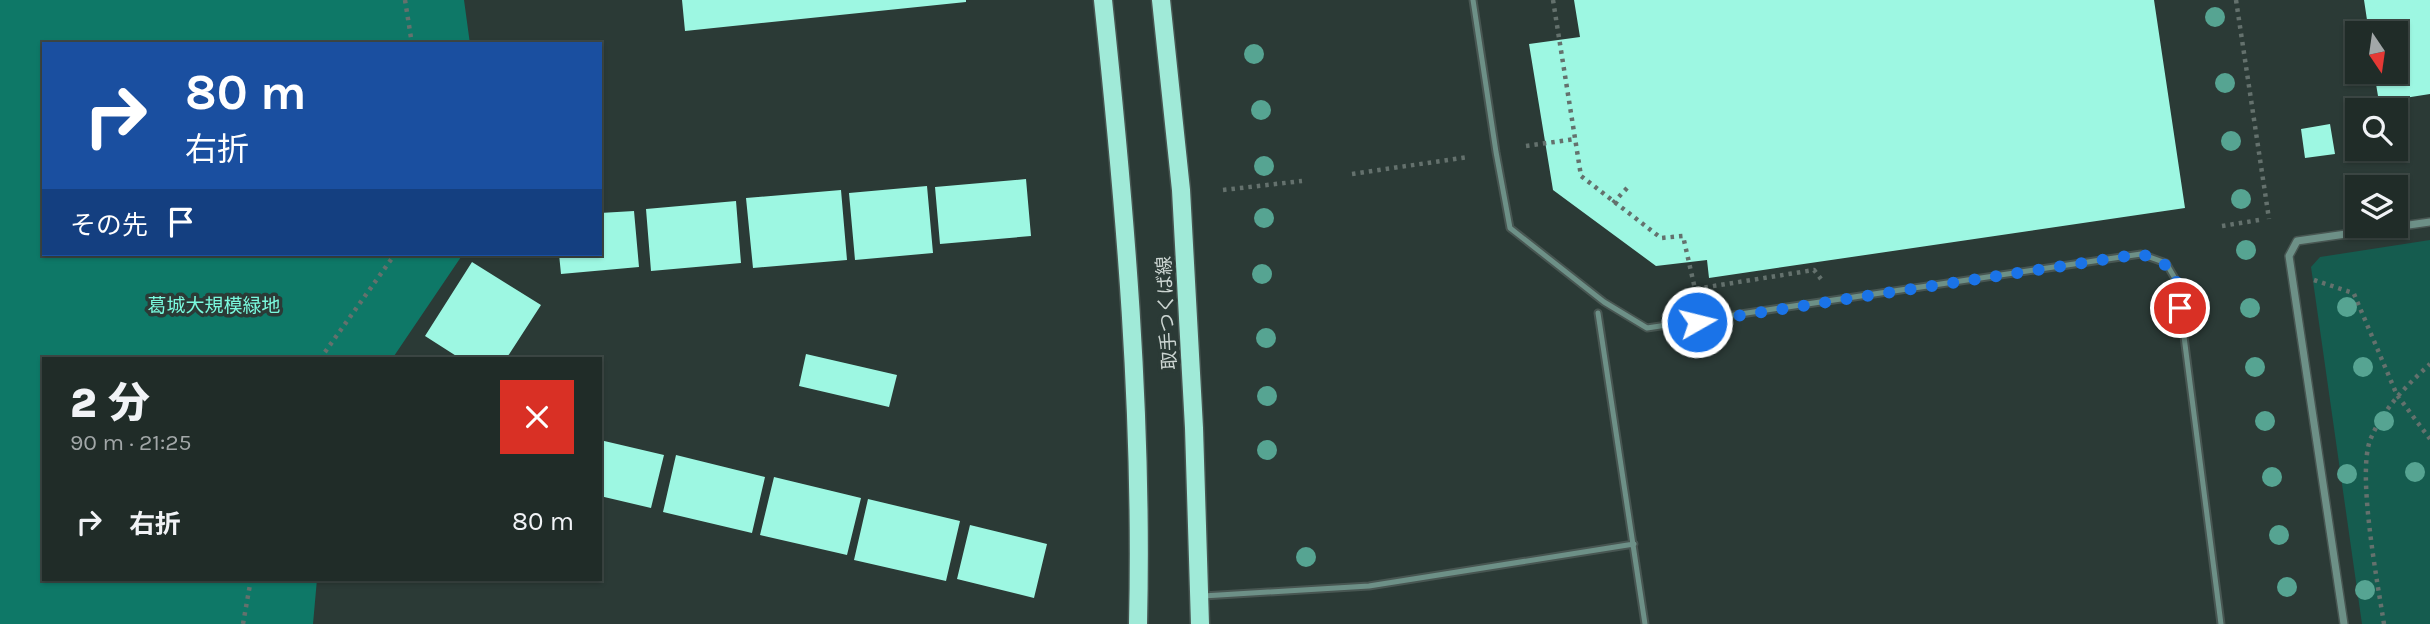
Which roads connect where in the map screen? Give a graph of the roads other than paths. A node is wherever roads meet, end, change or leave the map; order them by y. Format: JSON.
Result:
{"nodes":[{"id":1,"x":1103,"y":0,"type":"edge"},
{"id":2,"x":1161,"y":0,"type":"edge"},
{"id":3,"x":1473,"y":0,"type":"edge"},
{"id":4,"x":2430,"y":222,"type":"edge"},
{"id":5,"x":1598,"y":313,"type":"dead end"},
{"id":6,"x":1634,"y":544,"type":"junction"},
{"id":7,"x":1200,"y":596,"type":"junction"},
{"id":8,"x":1138,"y":624,"type":"edge"},
{"id":9,"x":1200,"y":624,"type":"edge"},
{"id":10,"x":1645,"y":624,"type":"edge"},
{"id":11,"x":2221,"y":624,"type":"edge"},
{"id":12,"x":2344,"y":624,"type":"edge"}],
"edges":[{"from":1,"to":8,"type":"main road","name":"取手つくば線"},
{"from":2,"to":7,"type":"main road","name":"取手つくば線"},
{"from":3,"to":11,"type":"lane"},
{"from":4,"to":12,"type":"street"},
{"from":5,"to":6,"type":"lane"},
{"from":6,"to":7,"type":"lane"},
{"from":6,"to":10,"type":"lane"},
{"from":7,"to":9,"type":"main road","name":"取手つくば線"}]}
